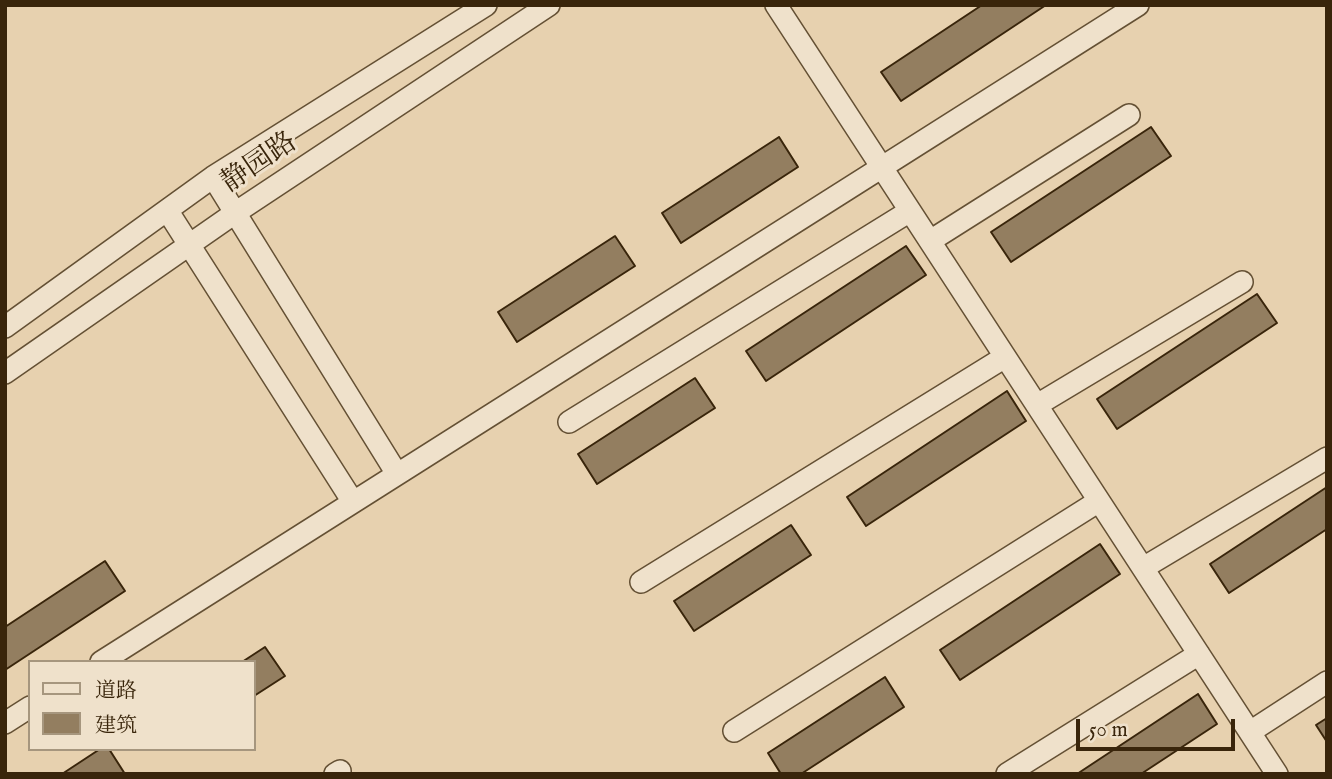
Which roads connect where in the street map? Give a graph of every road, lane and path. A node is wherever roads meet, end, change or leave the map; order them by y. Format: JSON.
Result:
{"nodes":[{"id":1,"x":486,"y":5,"type":"edge"},
{"id":2,"x":549,"y":5,"type":"edge"},
{"id":3,"x":776,"y":5,"type":"edge"},
{"id":4,"x":1138,"y":5,"type":"edge"},
{"id":5,"x":1129,"y":115,"type":"dead end"},
{"id":6,"x":882,"y":167,"type":"junction"},
{"id":7,"x":213,"y":177,"type":"junction"},
{"id":8,"x":167,"y":210,"type":"junction"},
{"id":9,"x":910,"y":211,"type":"junction"},
{"id":10,"x":235,"y":213,"type":"junction"},
{"id":11,"x":930,"y":241,"type":"junction"},
{"id":12,"x":190,"y":245,"type":"junction"},
{"id":13,"x":1242,"y":282,"type":"dead end"},
{"id":14,"x":5,"y":327,"type":"edge"},
{"id":15,"x":1005,"y":357,"type":"junction"},
{"id":16,"x":5,"y":373,"type":"edge"},
{"id":17,"x":1037,"y":405,"type":"junction"},
{"id":18,"x":569,"y":422,"type":"dead end"},
{"id":19,"x":1327,"y":458,"type":"edge"},
{"id":20,"x":397,"y":474,"type":"junction"},
{"id":21,"x":1099,"y":501,"type":"junction"},
{"id":22,"x":353,"y":502,"type":"junction"},
{"id":23,"x":1143,"y":568,"type":"junction"},
{"id":24,"x":641,"y":582,"type":"dead end"},
{"id":25,"x":1199,"y":654,"type":"junction"},
{"id":26,"x":104,"y":660,"type":"edge"},
{"id":27,"x":1327,"y":682,"type":"edge"},
{"id":28,"x":28,"y":708,"type":"edge"},
{"id":29,"x":5,"y":723,"type":"edge"},
{"id":30,"x":734,"y":731,"type":"dead end"},
{"id":31,"x":1250,"y":733,"type":"junction"},
{"id":32,"x":1007,"y":774,"type":"edge"},
{"id":33,"x":1277,"y":774,"type":"edge"}],
"edges":[{"from":1,"to":7,"type":"street","name":"静园路"},
{"from":2,"to":10,"type":"street","name":"静园路"},
{"from":3,"to":6,"type":"street"},
{"from":4,"to":6,"type":"street"},
{"from":5,"to":11,"type":"street"},
{"from":6,"to":9,"type":"street"},
{"from":6,"to":20,"type":"street"},
{"from":7,"to":8,"type":"street","name":"静园路"},
{"from":7,"to":10,"type":"street"},
{"from":8,"to":12,"type":"street"},
{"from":8,"to":14,"type":"street","name":"静园路"},
{"from":9,"to":11,"type":"street"},
{"from":9,"to":18,"type":"street"},
{"from":10,"to":12,"type":"street","name":"静园路"},
{"from":10,"to":20,"type":"street"},
{"from":11,"to":15,"type":"street"},
{"from":12,"to":16,"type":"street","name":"静园路"},
{"from":12,"to":22,"type":"street"},
{"from":13,"to":17,"type":"street"},
{"from":15,"to":17,"type":"street"},
{"from":15,"to":24,"type":"street"},
{"from":17,"to":21,"type":"street"},
{"from":19,"to":23,"type":"street"},
{"from":20,"to":22,"type":"street"},
{"from":21,"to":23,"type":"street"},
{"from":21,"to":30,"type":"street"},
{"from":22,"to":26,"type":"street"},
{"from":23,"to":25,"type":"street"},
{"from":25,"to":31,"type":"street"},
{"from":25,"to":32,"type":"street"},
{"from":27,"to":31,"type":"street"},
{"from":28,"to":29,"type":"street"},
{"from":31,"to":33,"type":"street"}]}
